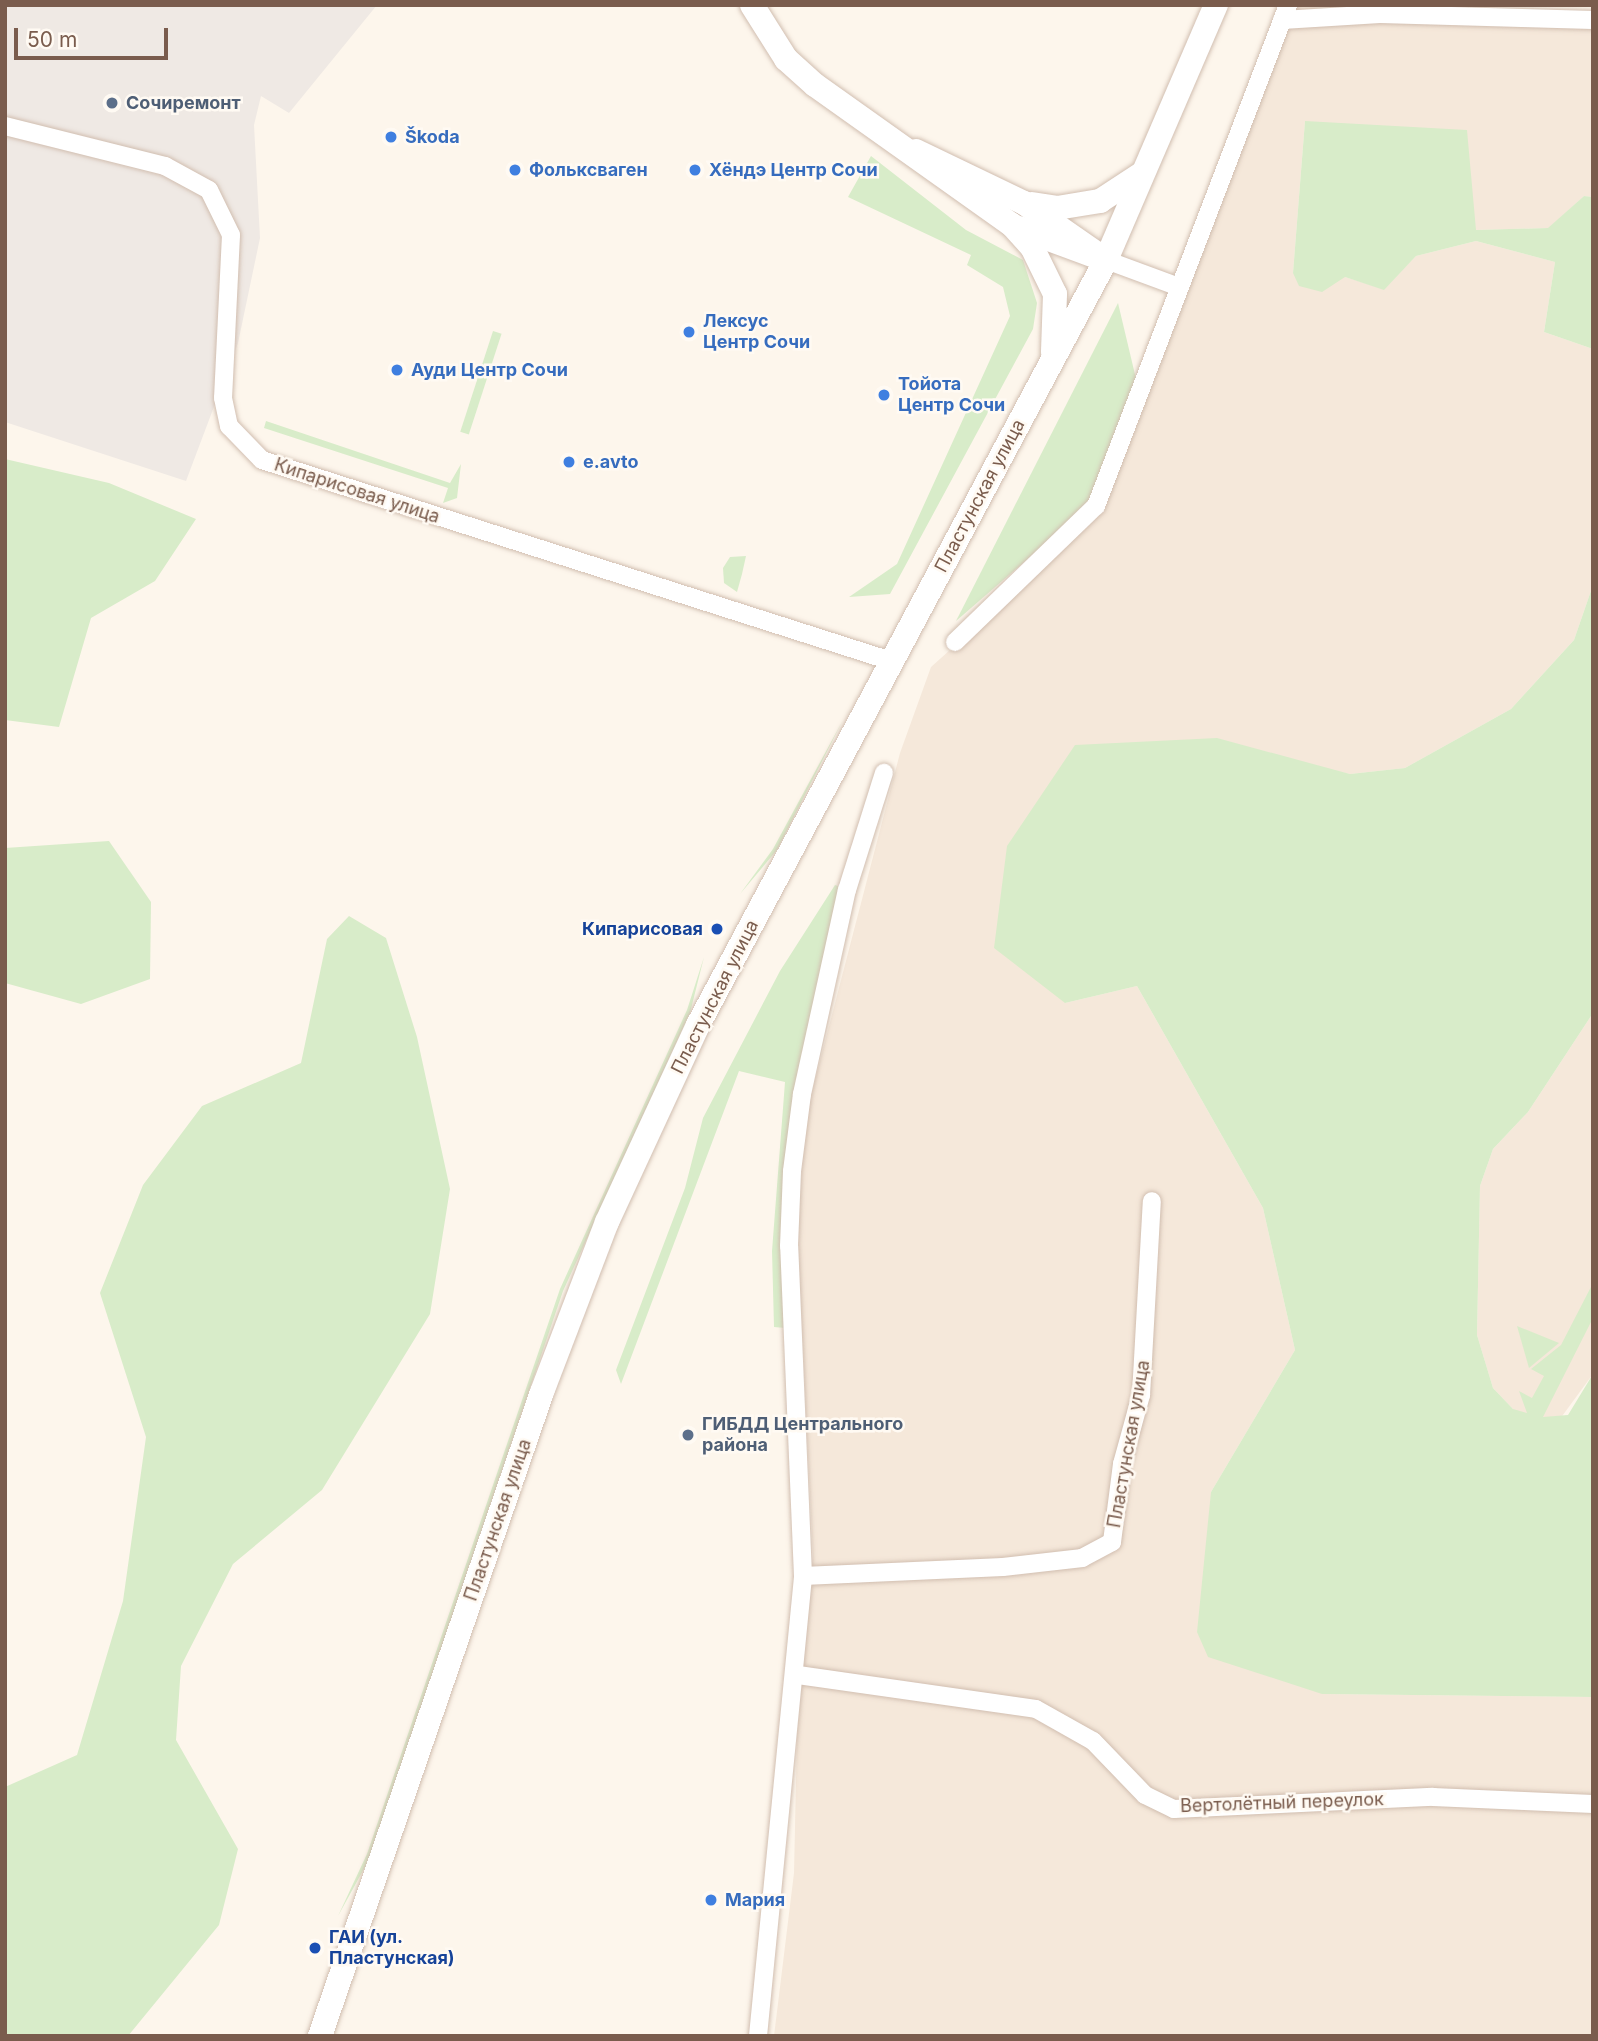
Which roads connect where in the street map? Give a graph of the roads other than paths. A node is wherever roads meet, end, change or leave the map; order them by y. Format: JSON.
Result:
{"nodes":[{"id":1,"x":752,"y":5,"type":"edge"},
{"id":2,"x":1216,"y":5,"type":"edge"},
{"id":3,"x":1285,"y":12,"type":"edge"},
{"id":4,"x":1593,"y":20,"type":"edge"},
{"id":5,"x":5,"y":126,"type":"edge"},
{"id":6,"x":902,"y":146,"type":"junction"},
{"id":7,"x":1147,"y":170,"type":"junction"},
{"id":8,"x":1024,"y":203,"type":"junction"},
{"id":9,"x":1012,"y":225,"type":"junction"},
{"id":10,"x":1106,"y":260,"type":"junction"},
{"id":11,"x":1179,"y":288,"type":"junction"},
{"id":12,"x":1053,"y":360,"type":"junction"},
{"id":13,"x":955,"y":642,"type":"dead end"},
{"id":14,"x":894,"y":662,"type":"junction"},
{"id":15,"x":884,"y":773,"type":"dead end"},
{"id":16,"x":1152,"y":1201,"type":"dead end"},
{"id":17,"x":803,"y":1576,"type":"junction"},
{"id":18,"x":798,"y":1675,"type":"junction"},
{"id":19,"x":1593,"y":1804,"type":"edge"},
{"id":20,"x":320,"y":2036,"type":"edge"},
{"id":21,"x":758,"y":2036,"type":"edge"}],
"edges":[{"from":1,"to":6,"type":"main road"},
{"from":2,"to":7,"type":"main road","name":"Пластунская улица"},
{"from":3,"to":4,"type":"street"},
{"from":3,"to":11,"type":"street"},
{"from":5,"to":14,"type":"street","name":"Кипарисовая улица"},
{"from":6,"to":8,"type":"main road"},
{"from":6,"to":9,"type":"main road"},
{"from":7,"to":8,"type":"main road"},
{"from":7,"to":10,"type":"main road","name":"Пластунская улица"},
{"from":8,"to":10,"type":"main road"},
{"from":9,"to":10,"type":"main road"},
{"from":9,"to":12,"type":"main road"},
{"from":10,"to":11,"type":"street"},
{"from":10,"to":12,"type":"main road","name":"Пластунская улица"},
{"from":11,"to":13,"type":"street"},
{"from":12,"to":14,"type":"main road","name":"Пластунская улица"},
{"from":14,"to":20,"type":"main road","name":"Пластунская улица"},
{"from":15,"to":17,"type":"street"},
{"from":16,"to":17,"type":"street","name":"Пластунская улица"},
{"from":17,"to":18,"type":"street"},
{"from":18,"to":19,"type":"street","name":"Вертолётный переулок"},
{"from":18,"to":21,"type":"street"}]}
